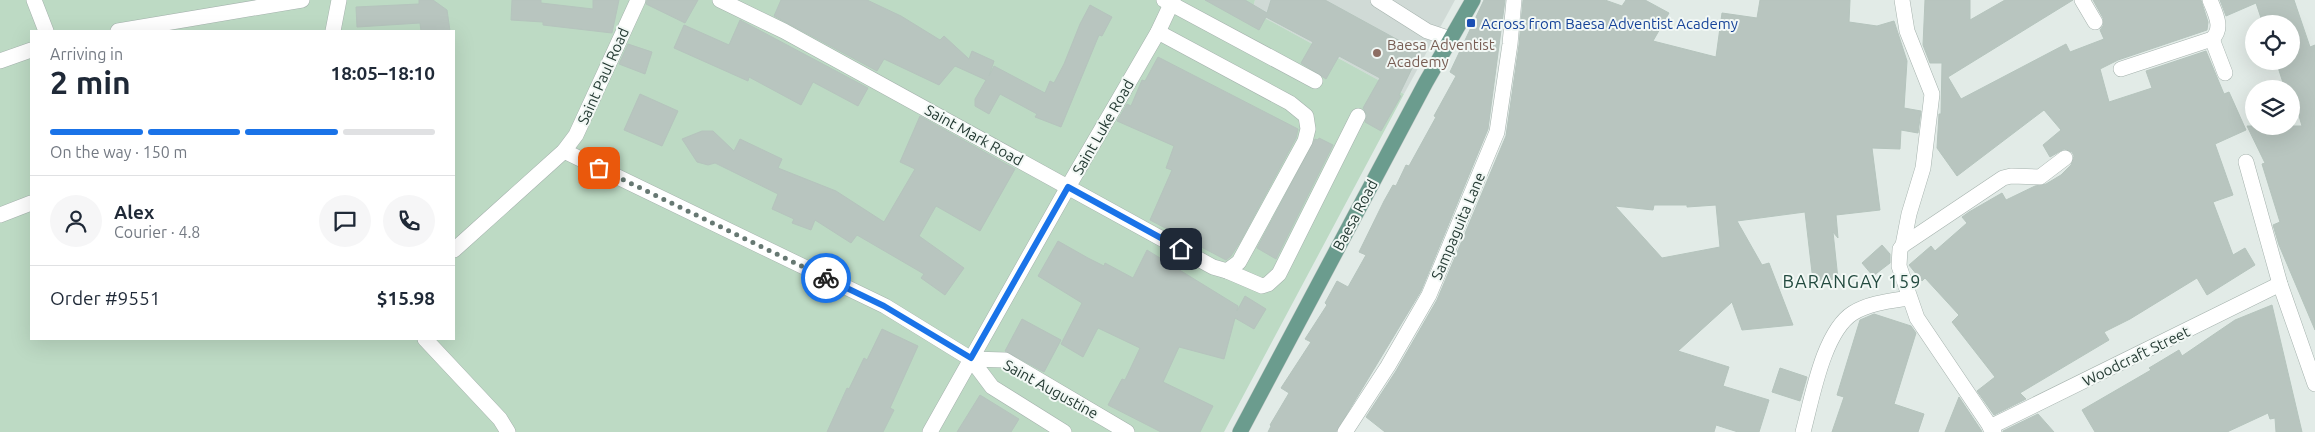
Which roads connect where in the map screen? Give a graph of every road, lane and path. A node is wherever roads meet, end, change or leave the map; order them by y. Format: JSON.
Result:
{"nodes":[{"id":1,"x":34,"y":0,"type":"edge"},
{"id":2,"x":302,"y":0,"type":"edge"},
{"id":3,"x":339,"y":0,"type":"edge"},
{"id":4,"x":638,"y":0,"type":"edge"},
{"id":5,"x":720,"y":0,"type":"edge"},
{"id":6,"x":1378,"y":0,"type":"edge"},
{"id":7,"x":1473,"y":0,"type":"edge"},
{"id":8,"x":1514,"y":0,"type":"edge"},
{"id":9,"x":1902,"y":0,"type":"edge"},
{"id":10,"x":2082,"y":0,"type":"edge"},
{"id":11,"x":2210,"y":0,"type":"edge"},
{"id":12,"x":1169,"y":1,"type":"edge"},
{"id":13,"x":2096,"y":22,"type":"dead end"},
{"id":14,"x":46,"y":30,"type":"edge"},
{"id":15,"x":124,"y":30,"type":"edge"},
{"id":16,"x":332,"y":30,"type":"edge"},
{"id":17,"x":1158,"y":32,"type":"junction"},
{"id":18,"x":2214,"y":37,"type":"junction"},
{"id":19,"x":1451,"y":39,"type":"junction"},
{"id":20,"x":30,"y":50,"type":"edge"},
{"id":21,"x":0,"y":61,"type":"edge"},
{"id":22,"x":2121,"y":69,"type":"dead end"},
{"id":23,"x":2225,"y":73,"type":"dead end"},
{"id":24,"x":1315,"y":81,"type":"dead end"},
{"id":25,"x":1358,"y":116,"type":"dead end"},
{"id":26,"x":564,"y":150,"type":"junction"},
{"id":27,"x":2065,"y":158,"type":"dead end"},
{"id":28,"x":2246,"y":162,"type":"dead end"},
{"id":29,"x":1068,"y":187,"type":"junction"},
{"id":30,"x":30,"y":203,"type":"edge"},
{"id":31,"x":0,"y":215,"type":"edge"},
{"id":32,"x":1903,"y":245,"type":"junction"},
{"id":33,"x":455,"y":249,"type":"edge"},
{"id":34,"x":1227,"y":271,"type":"junction"},
{"id":35,"x":2280,"y":284,"type":"junction"},
{"id":36,"x":1908,"y":298,"type":"junction"},
{"id":37,"x":426,"y":340,"type":"edge"},
{"id":38,"x":971,"y":358,"type":"junction"},
{"id":39,"x":2315,"y":384,"type":"edge"},
{"id":40,"x":1992,"y":430,"type":"edge"},
{"id":41,"x":508,"y":432,"type":"edge"},
{"id":42,"x":930,"y":432,"type":"edge"},
{"id":43,"x":1064,"y":432,"type":"edge"},
{"id":44,"x":1126,"y":432,"type":"edge"},
{"id":45,"x":1240,"y":432,"type":"edge"},
{"id":46,"x":1345,"y":432,"type":"edge"},
{"id":47,"x":1803,"y":432,"type":"edge"}],
"edges":[{"from":1,"to":14,"type":"street"},
{"from":2,"to":15,"type":"street"},
{"from":3,"to":16,"type":"street"},
{"from":4,"to":26,"type":"street","name":"Saint Paul Road"},
{"from":5,"to":29,"type":"street","name":"Saint Mark Road"},
{"from":6,"to":19,"type":"street"},
{"from":7,"to":19,"type":"main road","name":"Baesa Road"},
{"from":8,"to":46,"type":"street","name":"Sampaguita Lane"},
{"from":9,"to":32,"type":"street"},
{"from":10,"to":13,"type":"street"},
{"from":11,"to":18,"type":"street"},
{"from":12,"to":17,"type":"street","name":"Saint Luke Road"},
{"from":12,"to":24,"type":"street"},
{"from":17,"to":29,"type":"street","name":"Saint Luke Road"},
{"from":17,"to":34,"type":"street"},
{"from":18,"to":22,"type":"street"},
{"from":18,"to":23,"type":"street"},
{"from":19,"to":45,"type":"main road","name":"Baesa Road"},
{"from":20,"to":21,"type":"street"},
{"from":25,"to":34,"type":"street","name":"Saint Mark Road"},
{"from":26,"to":33,"type":"street","name":"Saint Paul Road"},
{"from":26,"to":38,"type":"street"},
{"from":27,"to":32,"type":"street"},
{"from":28,"to":35,"type":"street"},
{"from":29,"to":34,"type":"street","name":"Saint Mark Road"},
{"from":29,"to":38,"type":"street","name":"Saint Luke Road"},
{"from":30,"to":31,"type":"street"},
{"from":32,"to":36,"type":"street"},
{"from":35,"to":39,"type":"street"},
{"from":35,"to":40,"type":"street","name":"Woodcraft Street"},
{"from":36,"to":40,"type":"street"},
{"from":36,"to":47,"type":"street"},
{"from":37,"to":41,"type":"street"},
{"from":38,"to":42,"type":"street","name":"Saint Luke Road"},
{"from":38,"to":43,"type":"street","name":"Saint Augustine"},
{"from":38,"to":44,"type":"street","name":"Saint Augustine"}]}
